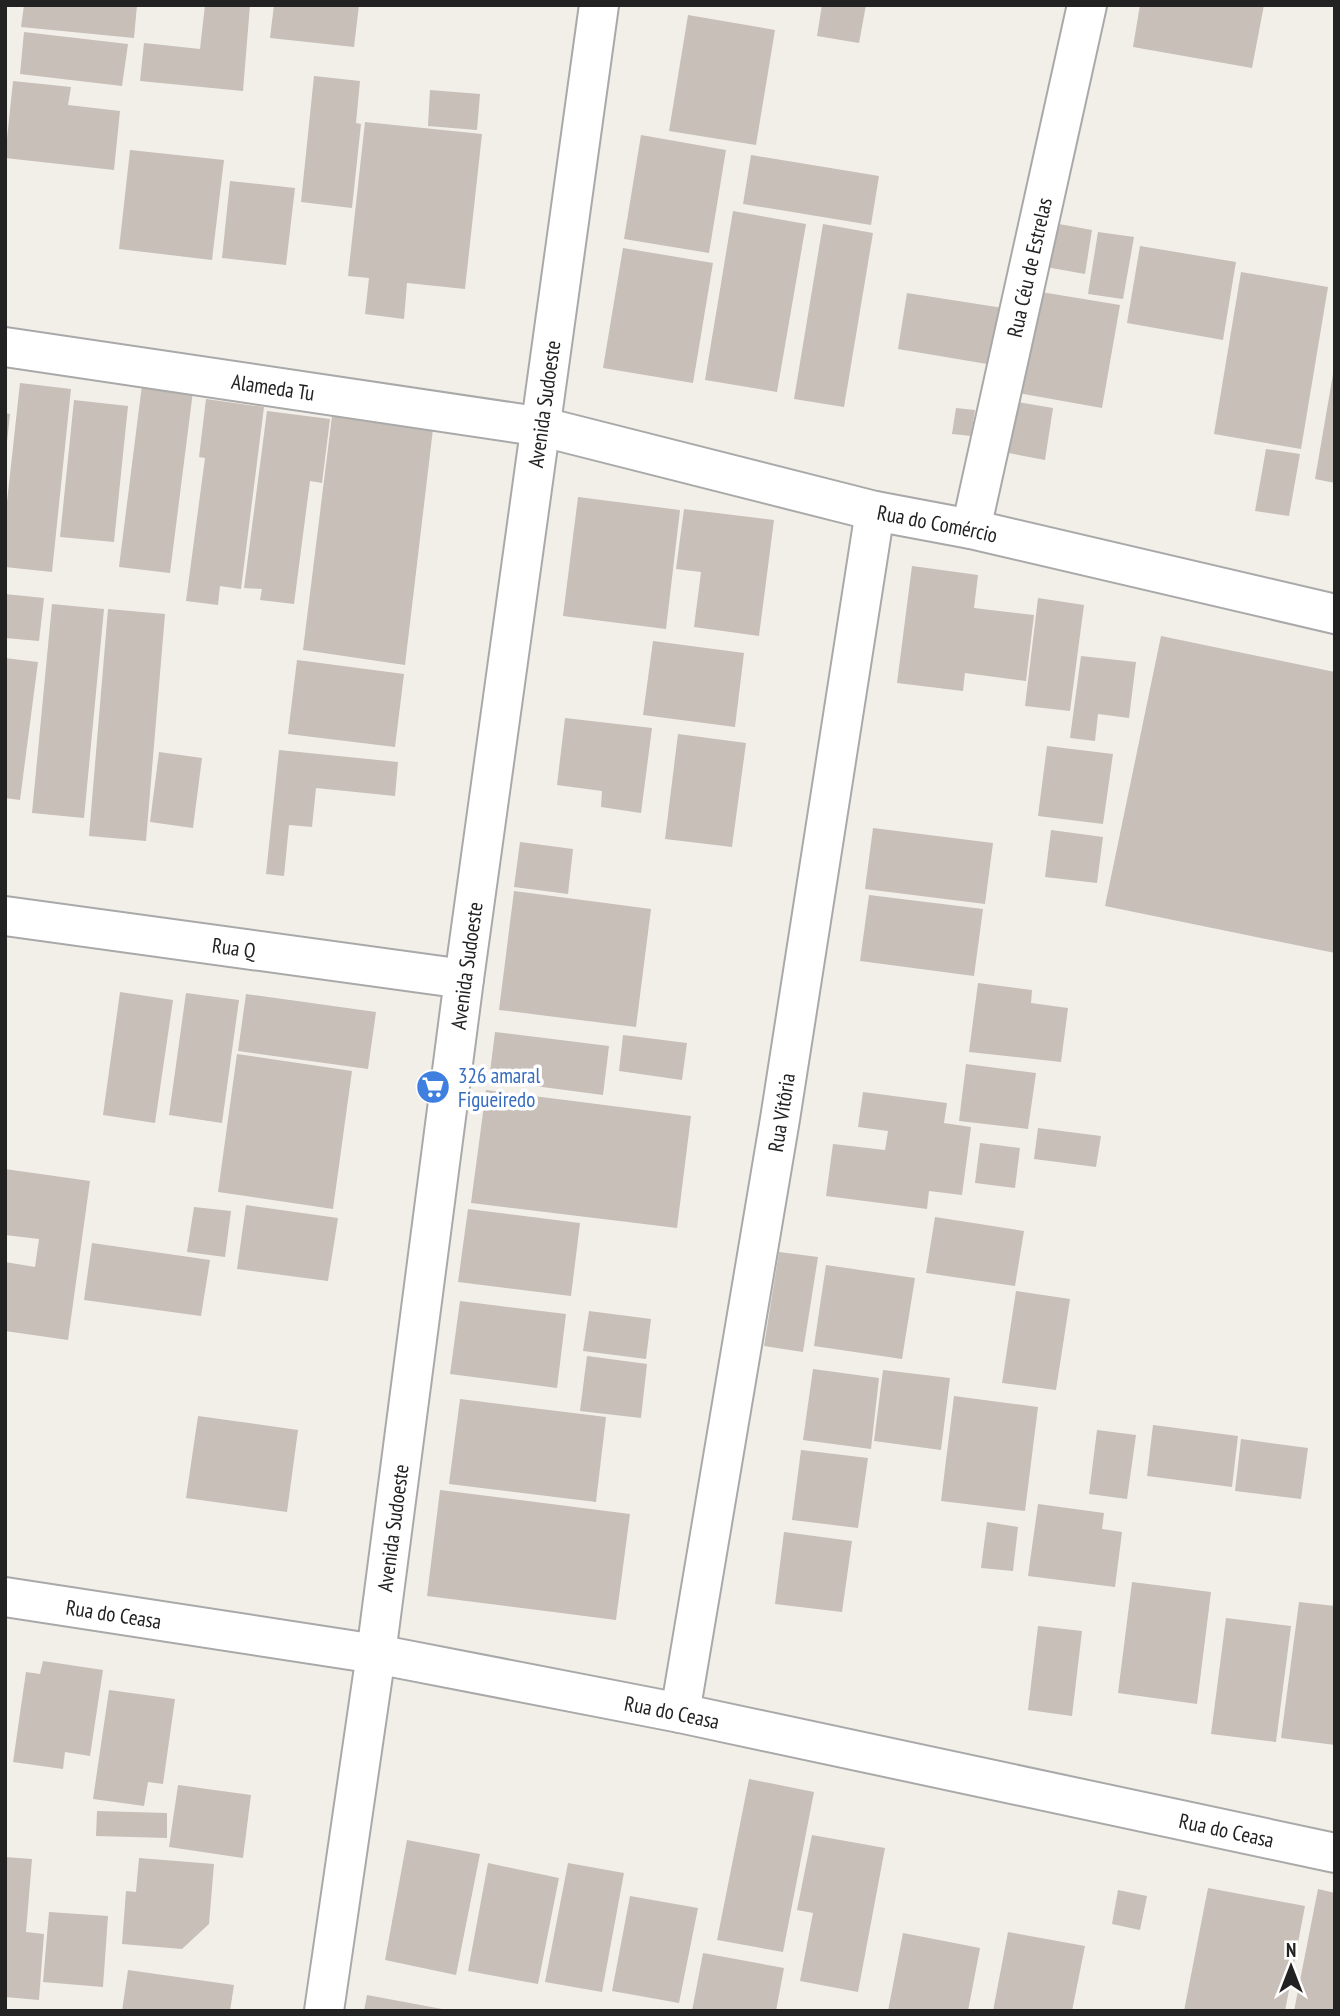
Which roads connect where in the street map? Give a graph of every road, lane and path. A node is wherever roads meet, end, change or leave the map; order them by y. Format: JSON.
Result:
{"nodes":[{"id":1,"x":599,"y":5,"type":"edge"},
{"id":2,"x":1087,"y":5,"type":"edge"},
{"id":3,"x":5,"y":347,"type":"edge"},
{"id":4,"x":543,"y":427,"type":"junction"},
{"id":5,"x":875,"y":511,"type":"junction"},
{"id":6,"x":971,"y":529,"type":"junction"},
{"id":7,"x":1335,"y":614,"type":"edge"},
{"id":8,"x":5,"y":916,"type":"edge"},
{"id":9,"x":464,"y":979,"type":"junction"},
{"id":10,"x":5,"y":1597,"type":"edge"},
{"id":11,"x":376,"y":1654,"type":"junction"},
{"id":12,"x":680,"y":1713,"type":"junction"},
{"id":13,"x":1335,"y":1853,"type":"edge"},
{"id":14,"x":324,"y":2011,"type":"edge"}],
"edges":[{"from":1,"to":4,"type":"street","name":"Avenida Sudoeste"},
{"from":2,"to":6,"type":"street","name":"Rua Céu de Estrelas"},
{"from":3,"to":4,"type":"street","name":"Alameda Tu"},
{"from":4,"to":5,"type":"street","name":"Rua do Comércio"},
{"from":4,"to":9,"type":"street","name":"Avenida Sudoeste"},
{"from":5,"to":6,"type":"street","name":"Rua do Comércio"},
{"from":5,"to":12,"type":"street","name":"Rua Vitôria"},
{"from":6,"to":7,"type":"street","name":"Rua do Comércio"},
{"from":8,"to":9,"type":"street","name":"Rua Q"},
{"from":9,"to":11,"type":"street","name":"Avenida Sudoeste"},
{"from":10,"to":11,"type":"street","name":"Rua do Ceasa"},
{"from":11,"to":12,"type":"street","name":"Rua do Ceasa"},
{"from":11,"to":14,"type":"street","name":"Avenida Sudoeste"},
{"from":12,"to":13,"type":"street","name":"Rua do Ceasa"}]}
